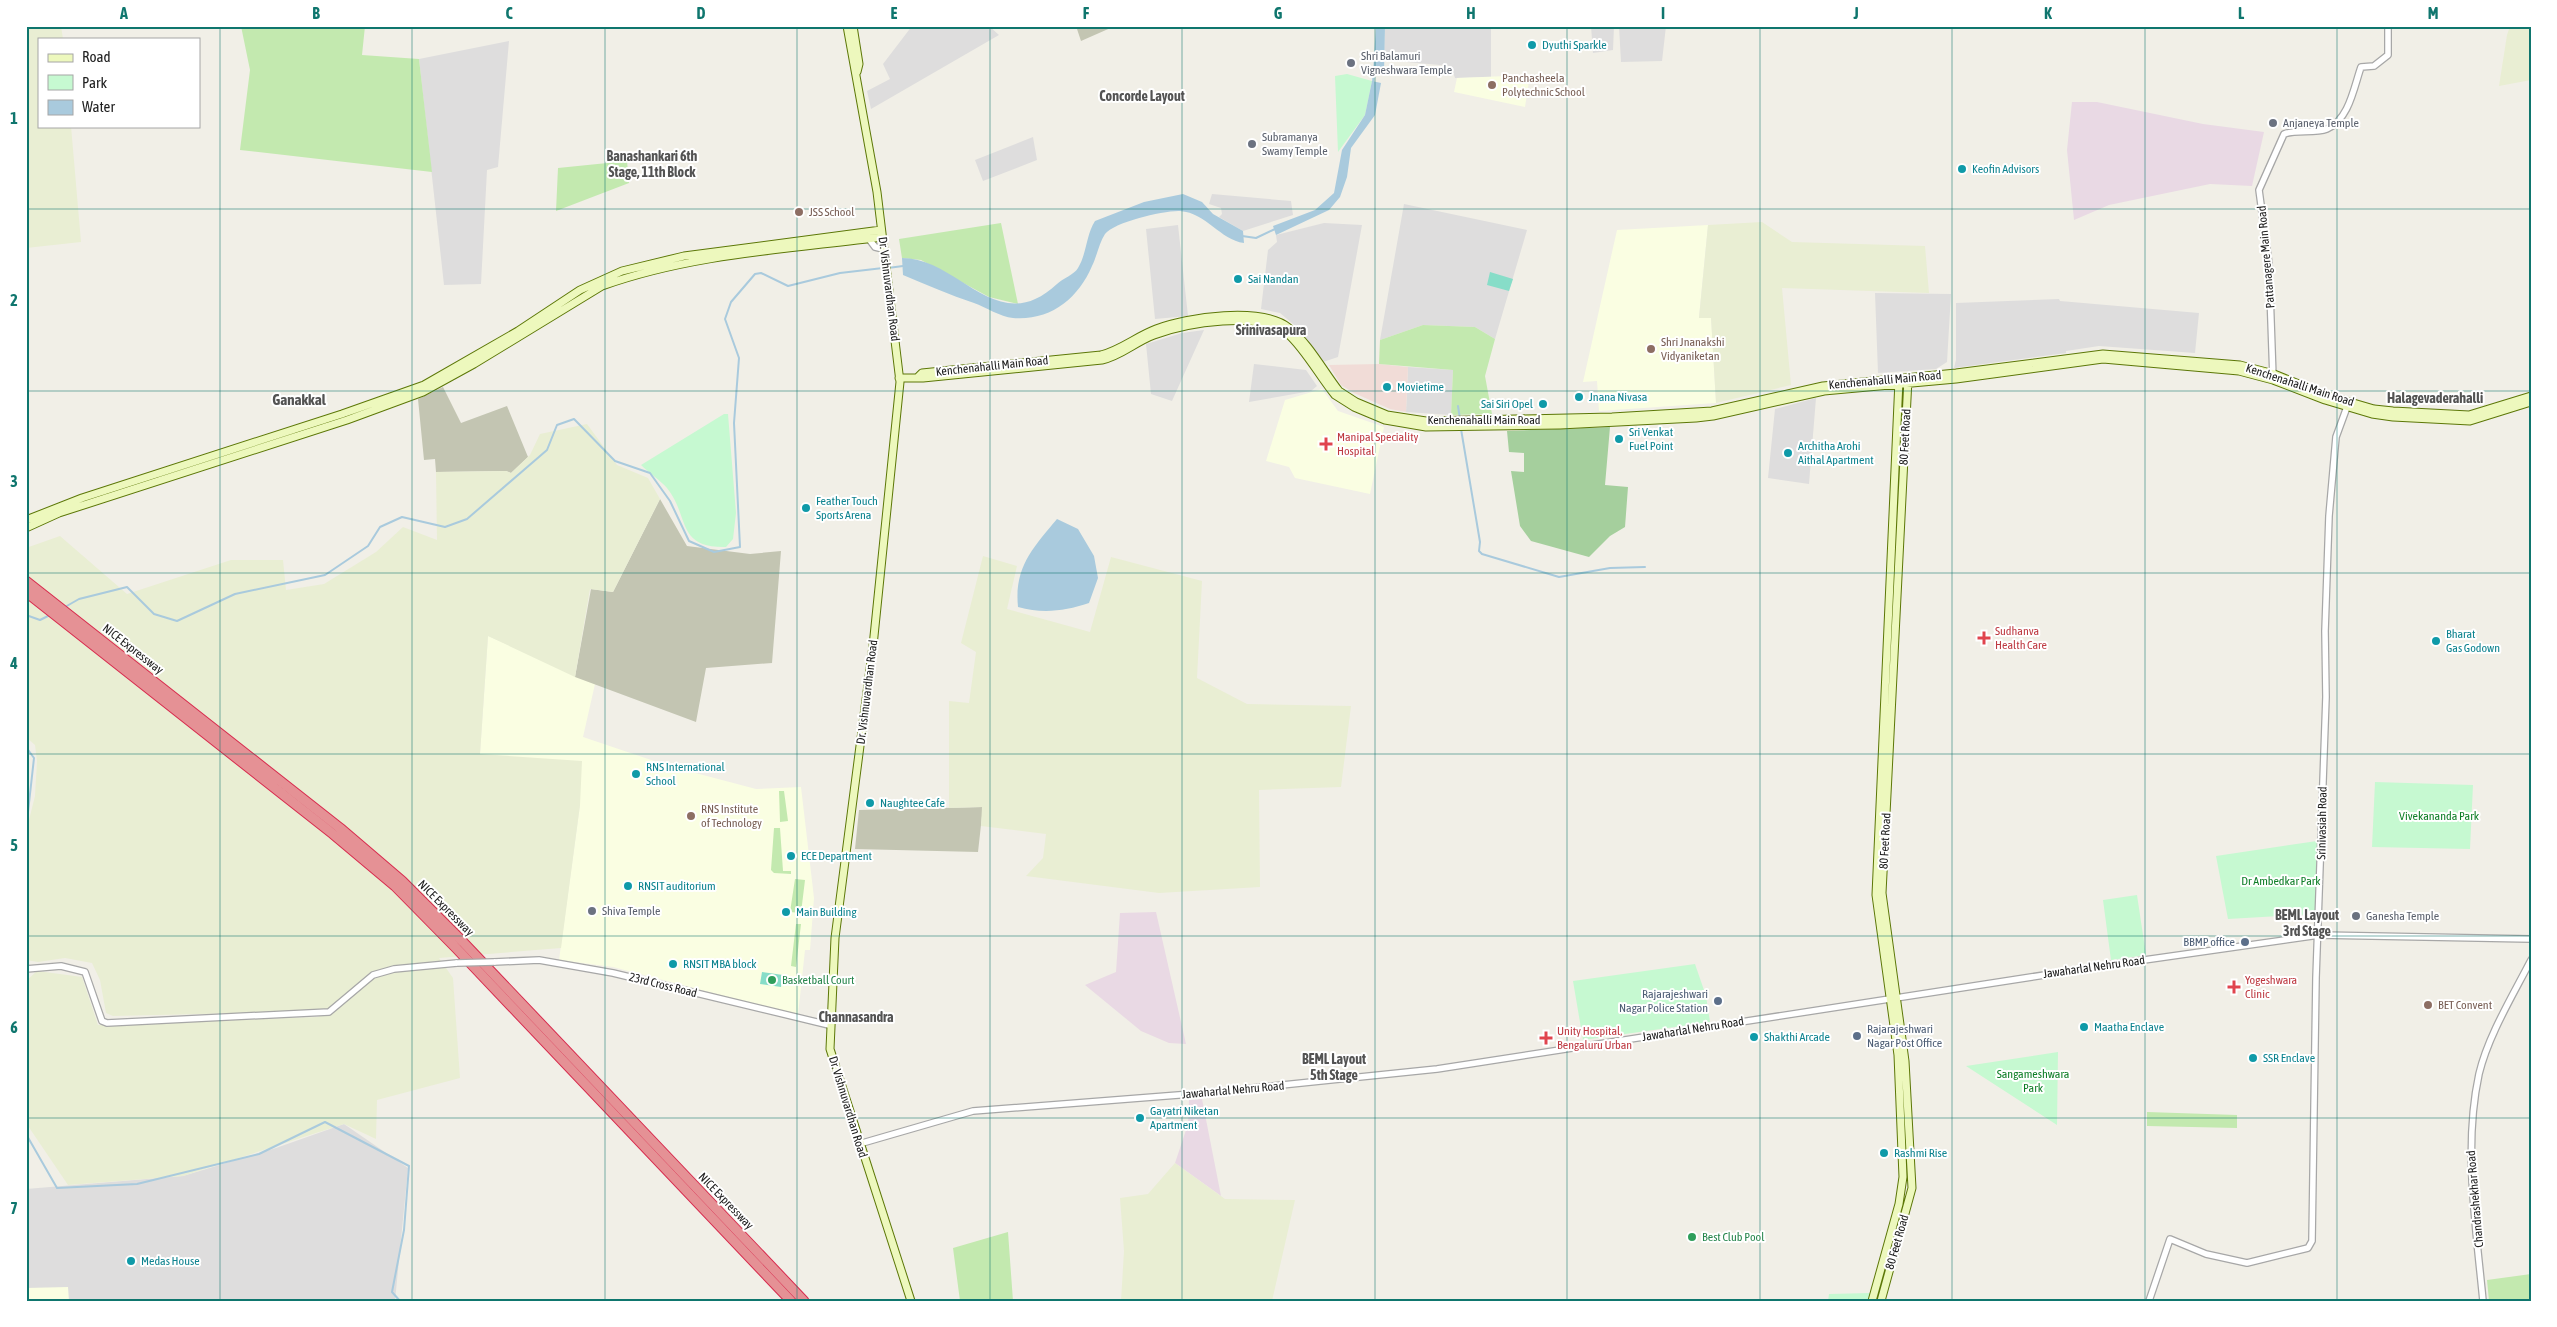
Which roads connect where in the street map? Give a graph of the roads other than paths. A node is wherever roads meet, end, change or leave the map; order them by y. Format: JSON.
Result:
{"nodes":[{"id":1,"x":847,"y":26,"type":"edge"},
{"id":2,"x":853,"y":26,"type":"edge"},
{"id":3,"x":2388,"y":26,"type":"edge"},
{"id":4,"x":857,"y":72,"type":"junction"},
{"id":5,"x":882,"y":234,"type":"junction"},
{"id":6,"x":869,"y":239,"type":"junction"},
{"id":7,"x":884,"y":249,"type":"junction"},
{"id":8,"x":2274,"y":377,"type":"junction"},
{"id":9,"x":899,"y":378,"type":"junction"},
{"id":10,"x":1908,"y":379,"type":"junction"},
{"id":11,"x":1899,"y":380,"type":"junction"},
{"id":12,"x":2531,"y":396,"type":"edge"},
{"id":13,"x":2531,"y":402,"type":"edge"},
{"id":14,"x":2347,"y":407,"type":"junction"},
{"id":15,"x":26,"y":520,"type":"edge"},
{"id":16,"x":26,"y":528,"type":"edge"},
{"id":17,"x":26,"y":581,"type":"edge"},
{"id":18,"x":26,"y":592,"type":"edge"},
{"id":19,"x":65,"y":617,"type":"junction"},
{"id":20,"x":2319,"y":935,"type":"junction"},
{"id":21,"x":2531,"y":938,"type":"edge"},
{"id":22,"x":2531,"y":960,"type":"edge"},
{"id":23,"x":26,"y":969,"type":"edge"},
{"id":24,"x":1895,"y":998,"type":"junction"},
{"id":25,"x":829,"y":1025,"type":"junction"},
{"id":26,"x":859,"y":1144,"type":"junction"},
{"id":27,"x":791,"y":1301,"type":"edge"},
{"id":28,"x":804,"y":1301,"type":"edge"},
{"id":29,"x":911,"y":1301,"type":"edge"},
{"id":30,"x":1872,"y":1301,"type":"edge"},
{"id":31,"x":1881,"y":1301,"type":"edge"},
{"id":32,"x":2149,"y":1301,"type":"edge"},
{"id":33,"x":2483,"y":1301,"type":"edge"}],
"edges":[{"from":1,"to":4,"type":"main road","name":"Dr. Vishnuvardhan Road"},
{"from":2,"to":4,"type":"main road","name":"Dr. Vishnuvardhan Road"},
{"from":3,"to":8,"type":"street","name":"Pattanagere Main Road"},
{"from":4,"to":5,"type":"main road","name":"Dr. Vishnuvardhan Road"},
{"from":5,"to":6,"type":"main road"},
{"from":5,"to":7,"type":"main road","name":"Dr. Vishnuvardhan Road"},
{"from":5,"to":15,"type":"main road"},
{"from":6,"to":7,"type":"street"},
{"from":6,"to":16,"type":"main road"},
{"from":7,"to":9,"type":"main road","name":"Dr. Vishnuvardhan Road"},
{"from":8,"to":10,"type":"main road","name":"Kenchenahalli Main Road"},
{"from":8,"to":12,"type":"main road","name":"Kenchenahalli Main Road"},
{"from":8,"to":14,"type":"main road","name":"Kenchenahalli Main Road"},
{"from":9,"to":11,"type":"main road","name":"Kenchenahalli Main Road"},
{"from":9,"to":25,"type":"main road","name":"Dr. Vishnuvardhan Road"},
{"from":10,"to":11,"type":"main road","name":"Kenchenahalli Main Road"},
{"from":10,"to":24,"type":"main road","name":"80 Feet Road"},
{"from":11,"to":24,"type":"main road","name":"80 Feet Road"},
{"from":13,"to":14,"type":"main road","name":"Kenchenahalli Main Road"},
{"from":14,"to":20,"type":"street","name":"Srinivasiah Road"},
{"from":17,"to":19,"type":"highway","name":"NICE Expressway"},
{"from":18,"to":19,"type":"highway","name":"NICE Expressway"},
{"from":19,"to":27,"type":"highway","name":"NICE Expressway"},
{"from":19,"to":28,"type":"highway","name":"NICE Expressway"},
{"from":20,"to":21,"type":"street","name":"Jawaharlal Nehru Road"},
{"from":20,"to":24,"type":"street","name":"Jawaharlal Nehru Road"},
{"from":20,"to":32,"type":"street","name":"Srinivasiah Road"},
{"from":22,"to":33,"type":"street","name":"Chandrashekhar Road"},
{"from":23,"to":25,"type":"street","name":"23rd Cross Road","bridge":true},
{"from":24,"to":26,"type":"street","name":"Jawaharlal Nehru Road"},
{"from":24,"to":30,"type":"main road","name":"80 Feet Road"},
{"from":24,"to":31,"type":"main road","name":"80 Feet Road"},
{"from":25,"to":26,"type":"main road","name":"Dr. Vishnuvardhan Road"},
{"from":26,"to":29,"type":"main road","name":"Dr. Vishnuvardhan Road"}]}
